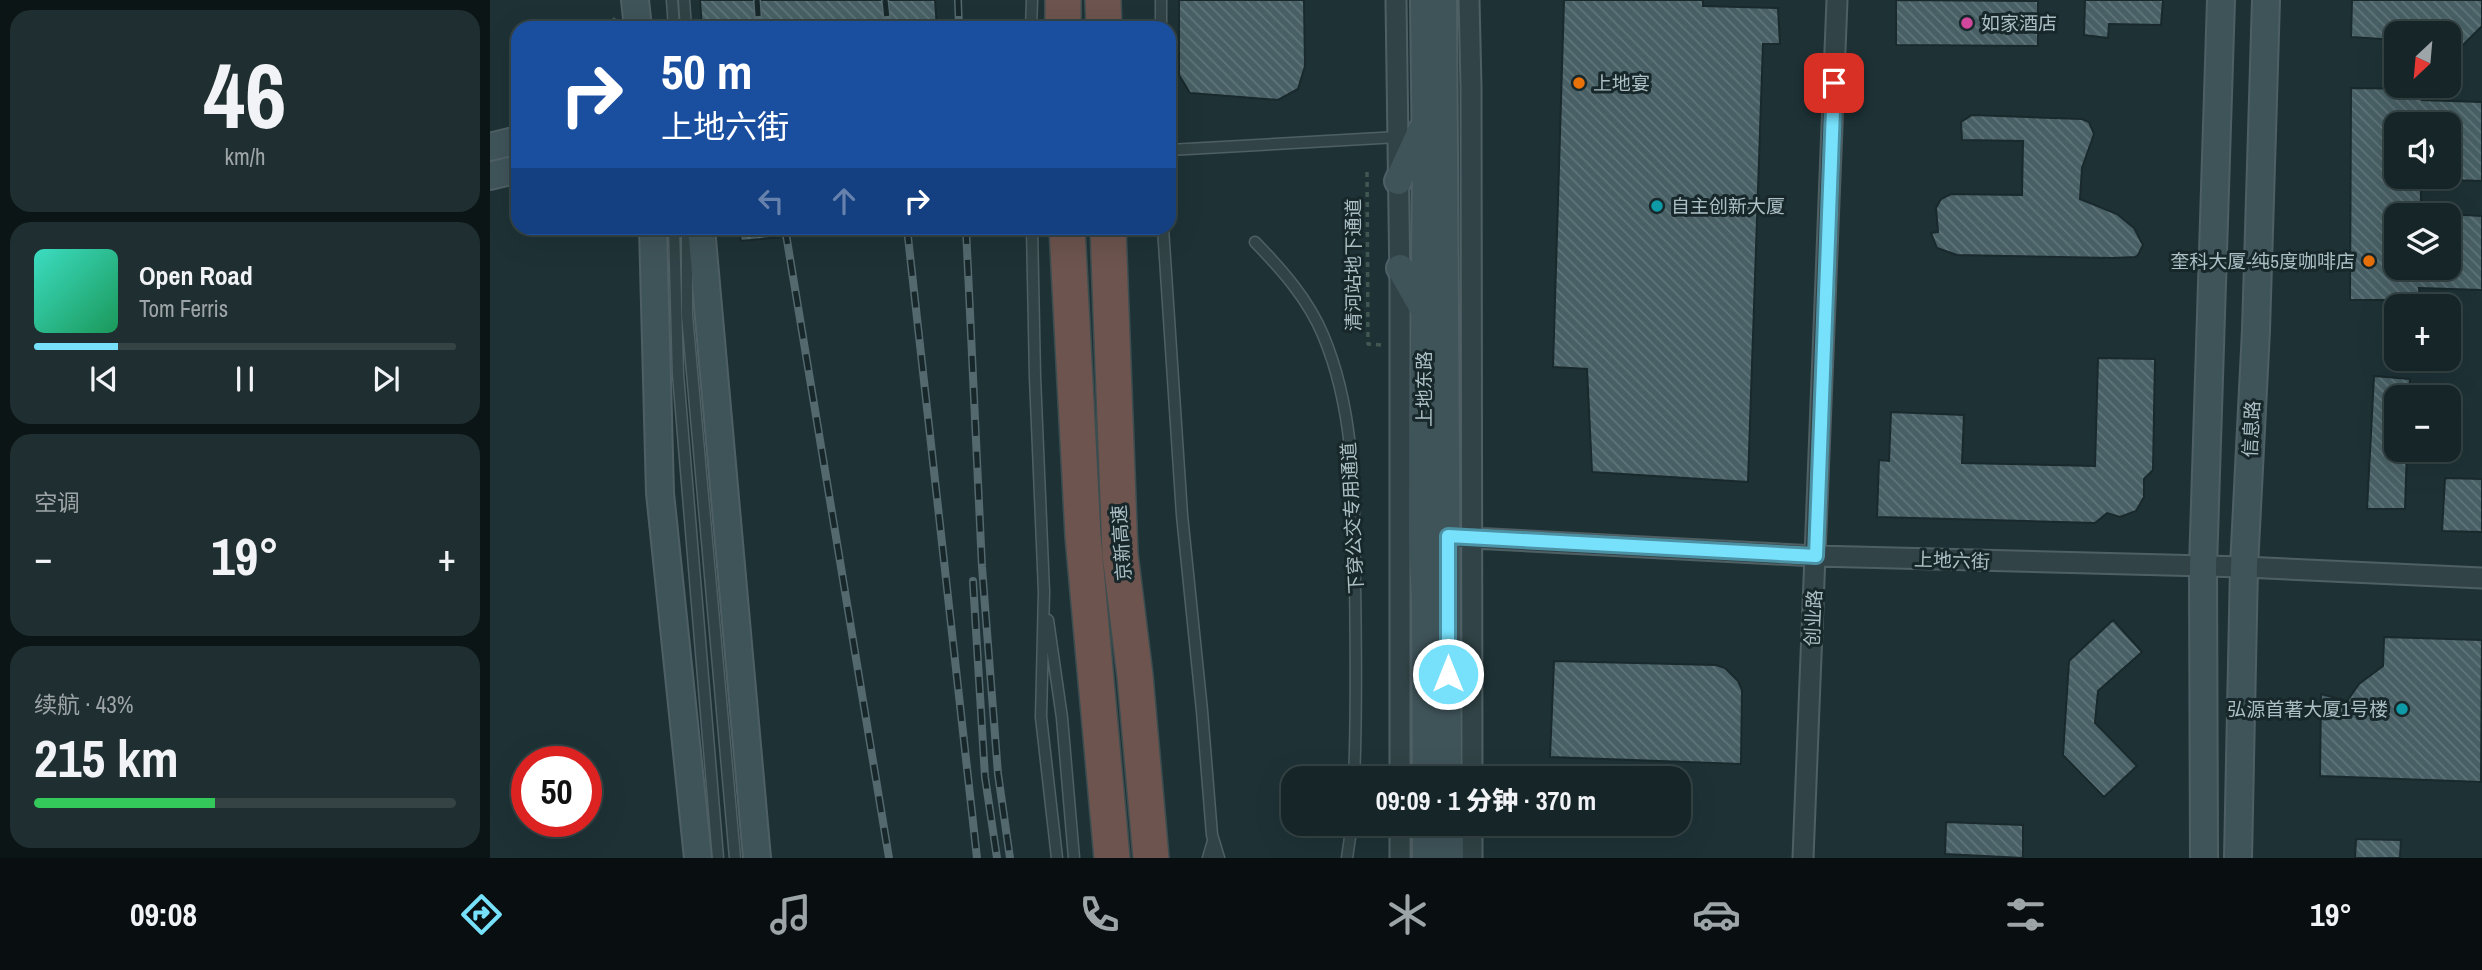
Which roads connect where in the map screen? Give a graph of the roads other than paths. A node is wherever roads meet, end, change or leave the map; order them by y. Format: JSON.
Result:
{"nodes":[{"id":1,"x":635,"y":0,"type":"edge"},
{"id":2,"x":672,"y":0,"type":"edge"},
{"id":3,"x":684,"y":0,"type":"edge"},
{"id":4,"x":1032,"y":0,"type":"edge"},
{"id":5,"x":1063,"y":0,"type":"edge"},
{"id":6,"x":1103,"y":0,"type":"edge"},
{"id":7,"x":1161,"y":0,"type":"edge"},
{"id":8,"x":1396,"y":0,"type":"edge"},
{"id":9,"x":1424,"y":0,"type":"edge"},
{"id":10,"x":1443,"y":0,"type":"edge"},
{"id":11,"x":1469,"y":0,"type":"edge"},
{"id":12,"x":1837,"y":0,"type":"edge"},
{"id":13,"x":2221,"y":0,"type":"edge"},
{"id":14,"x":2266,"y":0,"type":"edge"},
{"id":15,"x":637,"y":21,"type":"edge"},
{"id":16,"x":674,"y":21,"type":"edge"},
{"id":17,"x":686,"y":21,"type":"edge"},
{"id":18,"x":1031,"y":21,"type":"edge"},
{"id":19,"x":1063,"y":21,"type":"edge"},
{"id":20,"x":1104,"y":21,"type":"edge"},
{"id":21,"x":1161,"y":21,"type":"edge"},
{"id":22,"x":1425,"y":123,"type":"junction"},
{"id":23,"x":1398,"y":137,"type":"junction"},
{"id":24,"x":511,"y":142,"type":"edge"},
{"id":25,"x":490,"y":147,"type":"edge"},
{"id":26,"x":1176,"y":150,"type":"edge"},
{"id":27,"x":511,"y":171,"type":"edge"},
{"id":28,"x":490,"y":176,"type":"edge"},
{"id":29,"x":1398,"y":181,"type":"junction"},
{"id":30,"x":653,"y":235,"type":"edge"},
{"id":31,"x":674,"y":235,"type":"edge"},
{"id":32,"x":687,"y":235,"type":"edge"},
{"id":33,"x":702,"y":235,"type":"edge"},
{"id":34,"x":1032,"y":235,"type":"edge"},
{"id":35,"x":1067,"y":235,"type":"edge"},
{"id":36,"x":1108,"y":235,"type":"edge"},
{"id":37,"x":1163,"y":235,"type":"edge"},
{"id":38,"x":1255,"y":242,"type":"dead end"},
{"id":39,"x":1400,"y":268,"type":"junction"},
{"id":40,"x":1425,"y":311,"type":"junction"},
{"id":41,"x":1114,"y":414,"type":"junction"},
{"id":42,"x":1422,"y":535,"type":"junction"},
{"id":43,"x":1460,"y":537,"type":"junction"},
{"id":44,"x":1816,"y":556,"type":"junction"},
{"id":45,"x":2203,"y":567,"type":"junction"},
{"id":46,"x":2244,"y":567,"type":"junction"},
{"id":47,"x":1436,"y":578,"type":"junction"},
{"id":48,"x":2482,"y":578,"type":"edge"},
{"id":49,"x":1044,"y":592,"type":"junction"},
{"id":50,"x":1354,"y":766,"type":"edge"},
{"id":51,"x":1402,"y":766,"type":"edge"},
{"id":52,"x":1427,"y":766,"type":"edge"},
{"id":53,"x":1447,"y":766,"type":"edge"},
{"id":54,"x":1470,"y":766,"type":"edge"},
{"id":55,"x":1350,"y":836,"type":"edge"},
{"id":56,"x":1400,"y":836,"type":"edge"},
{"id":57,"x":1426,"y":836,"type":"edge"},
{"id":58,"x":1449,"y":836,"type":"edge"},
{"id":59,"x":1472,"y":836,"type":"edge"},
{"id":60,"x":1213,"y":841,"type":"junction"},
{"id":61,"x":698,"y":858,"type":"edge"},
{"id":62,"x":718,"y":858,"type":"edge"},
{"id":63,"x":736,"y":858,"type":"edge"},
{"id":64,"x":757,"y":858,"type":"edge"},
{"id":65,"x":1057,"y":858,"type":"edge"},
{"id":66,"x":1074,"y":858,"type":"edge"},
{"id":67,"x":1112,"y":858,"type":"edge"},
{"id":68,"x":1152,"y":858,"type":"edge"},
{"id":69,"x":1172,"y":858,"type":"edge"},
{"id":70,"x":1208,"y":858,"type":"edge"},
{"id":71,"x":1219,"y":858,"type":"edge"},
{"id":72,"x":1347,"y":858,"type":"edge"},
{"id":73,"x":1400,"y":858,"type":"edge"},
{"id":74,"x":1426,"y":858,"type":"edge"},
{"id":75,"x":1450,"y":858,"type":"edge"},
{"id":76,"x":1472,"y":858,"type":"edge"},
{"id":77,"x":1803,"y":858,"type":"edge"},
{"id":78,"x":2204,"y":858,"type":"edge"},
{"id":79,"x":2238,"y":858,"type":"edge"}],
"edges":[{"from":1,"to":15,"type":"main road"},
{"from":2,"to":16,"type":"lane"},
{"from":3,"to":17,"type":"lane"},
{"from":4,"to":18,"type":"lane"},
{"from":5,"to":19,"type":"highway"},
{"from":6,"to":20,"type":"highway"},
{"from":7,"to":21,"type":"lane"},
{"from":8,"to":23,"type":"street"},
{"from":9,"to":22,"type":"main road","name":"上地东路"},
{"from":10,"to":43,"type":"main road","name":"上地东路"},
{"from":11,"to":43,"type":"street"},
{"from":12,"to":44,"type":"street","name":"创业路"},
{"from":13,"to":45,"type":"main road"},
{"from":14,"to":46,"type":"main road","name":"信息路"},
{"from":22,"to":29,"type":"main road"},
{"from":22,"to":40,"type":"main road","name":"上地东路"},
{"from":23,"to":26,"type":"lane"},
{"from":23,"to":29,"type":"street"},
{"from":24,"to":25,"type":"main road"},
{"from":27,"to":28,"type":"main road"},
{"from":29,"to":39,"type":"street"},
{"from":30,"to":61,"type":"main road"},
{"from":31,"to":62,"type":"lane"},
{"from":32,"to":63,"type":"lane"},
{"from":33,"to":64,"type":"main road"},
{"from":34,"to":49,"type":"lane"},
{"from":35,"to":67,"type":"highway","name":"京新高速"},
{"from":36,"to":41,"type":"highway","name":"京新高速"},
{"from":37,"to":60,"type":"lane"},
{"from":38,"to":50,"type":"lane","name":"下穿公交专用通道"},
{"from":39,"to":40,"type":"main road"},
{"from":39,"to":47,"type":"street"},
{"from":40,"to":42,"type":"main road","name":"上地东路"},
{"from":41,"to":68,"type":"highway","name":"京新高速"},
{"from":41,"to":69,"type":"highway"},
{"from":42,"to":43,"type":"street","name":"上地六街"},
{"from":42,"to":47,"type":"main road","name":"上地东路"},
{"from":43,"to":44,"type":"street","name":"上地六街"},
{"from":43,"to":47,"type":"main road","name":"上地东路"},
{"from":44,"to":45,"type":"street","name":"上地六街"},
{"from":44,"to":77,"type":"street","name":"创业路"},
{"from":45,"to":46,"type":"street","name":"上地六街"},
{"from":45,"to":78,"type":"main road"},
{"from":46,"to":48,"type":"street","name":"上地六街"},
{"from":46,"to":79,"type":"main road","name":"信息路"},
{"from":47,"to":51,"type":"street"},
{"from":47,"to":52,"type":"main road","name":"上地东路"},
{"from":47,"to":53,"type":"main road","name":"上地东路"},
{"from":47,"to":54,"type":"street"},
{"from":49,"to":65,"type":"lane"},
{"from":49,"to":66,"type":"lane"},
{"from":55,"to":72,"type":"lane"},
{"from":56,"to":73,"type":"street"},
{"from":57,"to":74,"type":"main road"},
{"from":58,"to":75,"type":"main road"},
{"from":59,"to":76,"type":"street"},
{"from":60,"to":70,"type":"lane"},
{"from":60,"to":71,"type":"lane"}]}
